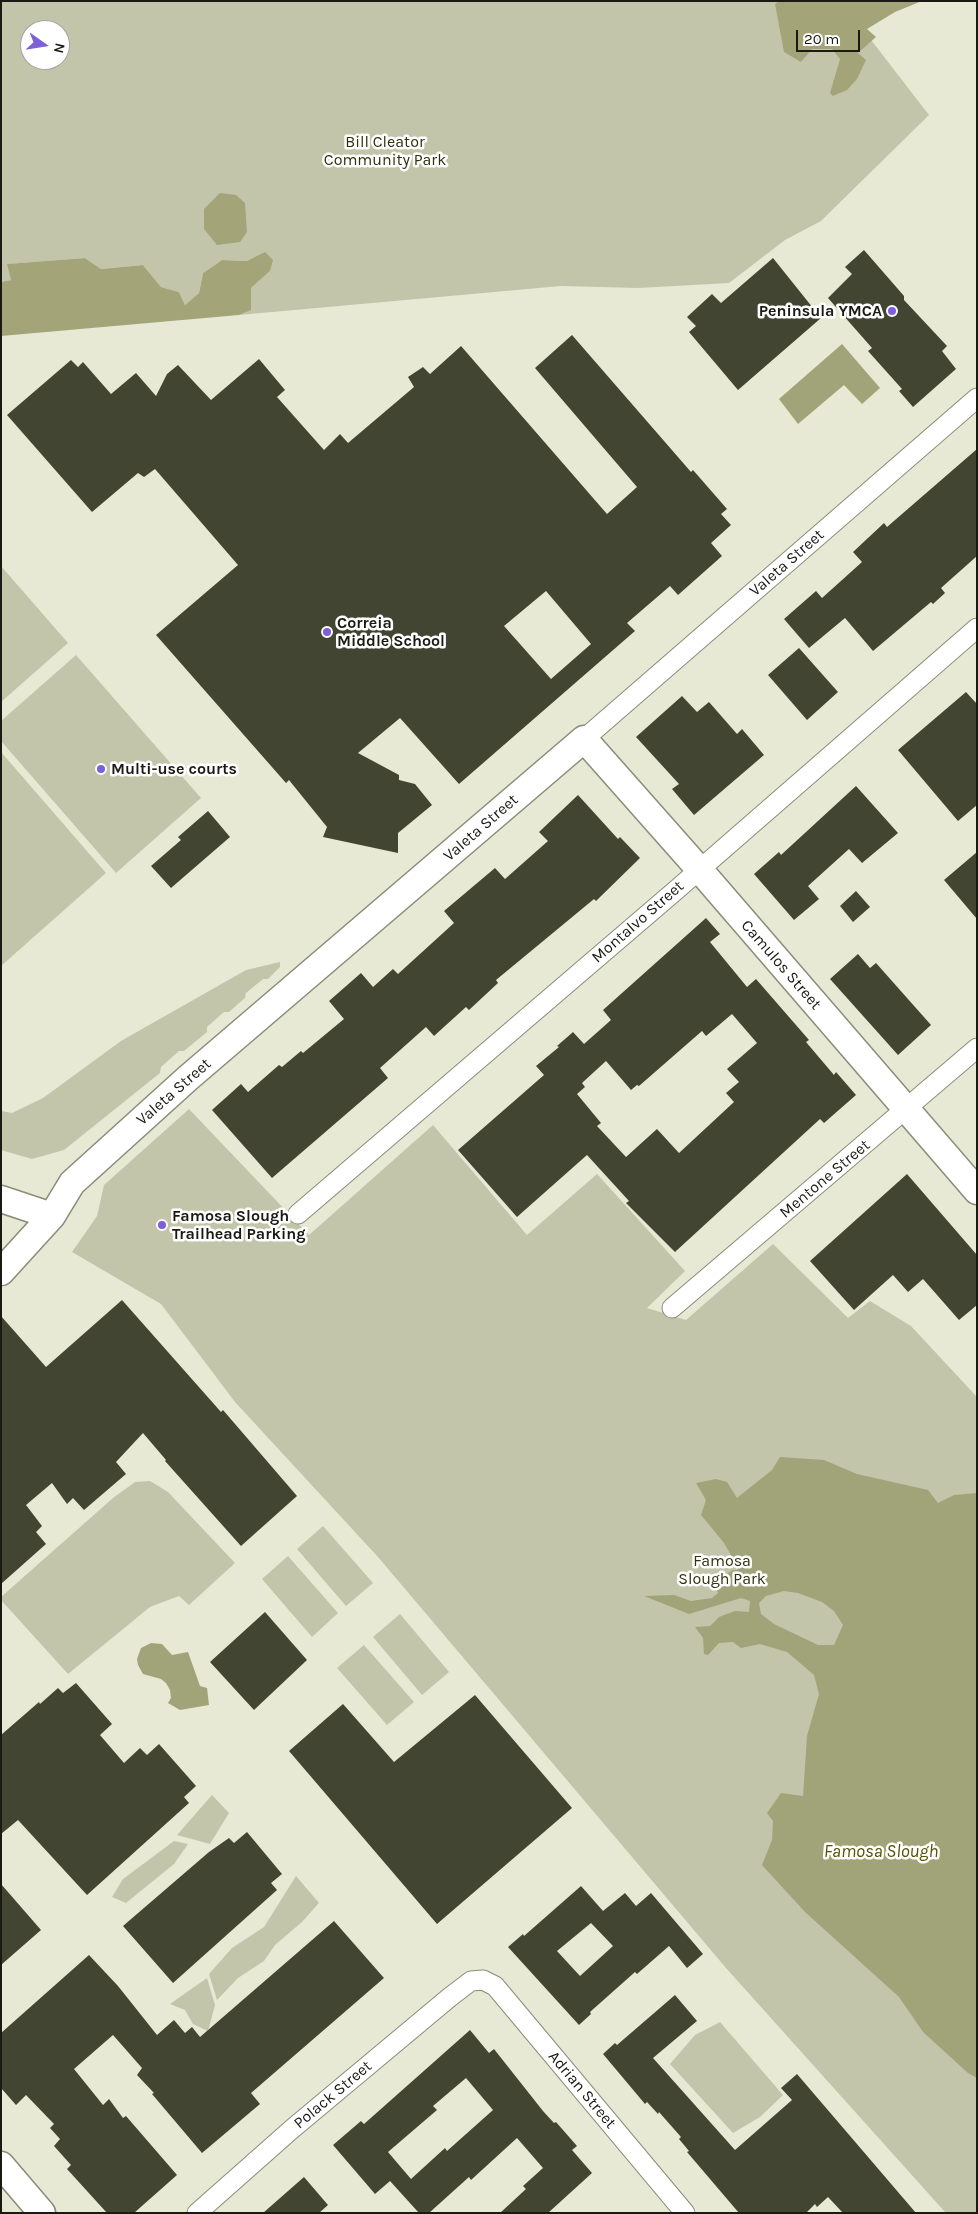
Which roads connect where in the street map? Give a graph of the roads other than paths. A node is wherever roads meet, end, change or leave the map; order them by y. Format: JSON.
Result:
{"nodes":[{"id":1,"x":977,"y":398,"type":"edge"},
{"id":2,"x":977,"y":628,"type":"edge"},
{"id":3,"x":584,"y":739,"type":"junction"},
{"id":4,"x":699,"y":869,"type":"junction"},
{"id":5,"x":977,"y":1048,"type":"edge"},
{"id":6,"x":906,"y":1109,"type":"junction"},
{"id":7,"x":977,"y":1191,"type":"edge"},
{"id":8,"x":1,"y":1199,"type":"edge"},
{"id":9,"x":298,"y":1214,"type":"dead end"},
{"id":10,"x":52,"y":1216,"type":"junction"},
{"id":11,"x":1,"y":1272,"type":"edge"},
{"id":12,"x":672,"y":1308,"type":"dead end"},
{"id":13,"x":471,"y":1981,"type":"joint"},
{"id":14,"x":1,"y":2165,"type":"edge"},
{"id":15,"x":42,"y":2213,"type":"edge"},
{"id":16,"x":197,"y":2213,"type":"edge"},
{"id":17,"x":685,"y":2213,"type":"edge"}],
"edges":[{"from":1,"to":3,"type":"street","name":"Valeta Street"},
{"from":2,"to":4,"type":"street","name":"Montalvo Street"},
{"from":3,"to":4,"type":"street","name":"Camulos Street"},
{"from":3,"to":10,"type":"street","name":"Valeta Street"},
{"from":4,"to":6,"type":"street","name":"Camulos Street"},
{"from":4,"to":9,"type":"street","name":"Montalvo Street"},
{"from":5,"to":6,"type":"street","name":"Mentone Street"},
{"from":6,"to":7,"type":"street","name":"Camulos Street"},
{"from":6,"to":12,"type":"street","name":"Mentone Street"},
{"from":8,"to":10,"type":"street"},
{"from":10,"to":11,"type":"street","name":"Valeta Street"},
{"from":13,"to":16,"type":"street","name":"Polack Street"},
{"from":13,"to":17,"type":"street","name":"Adrian Street"},
{"from":14,"to":15,"type":"street"}]}
